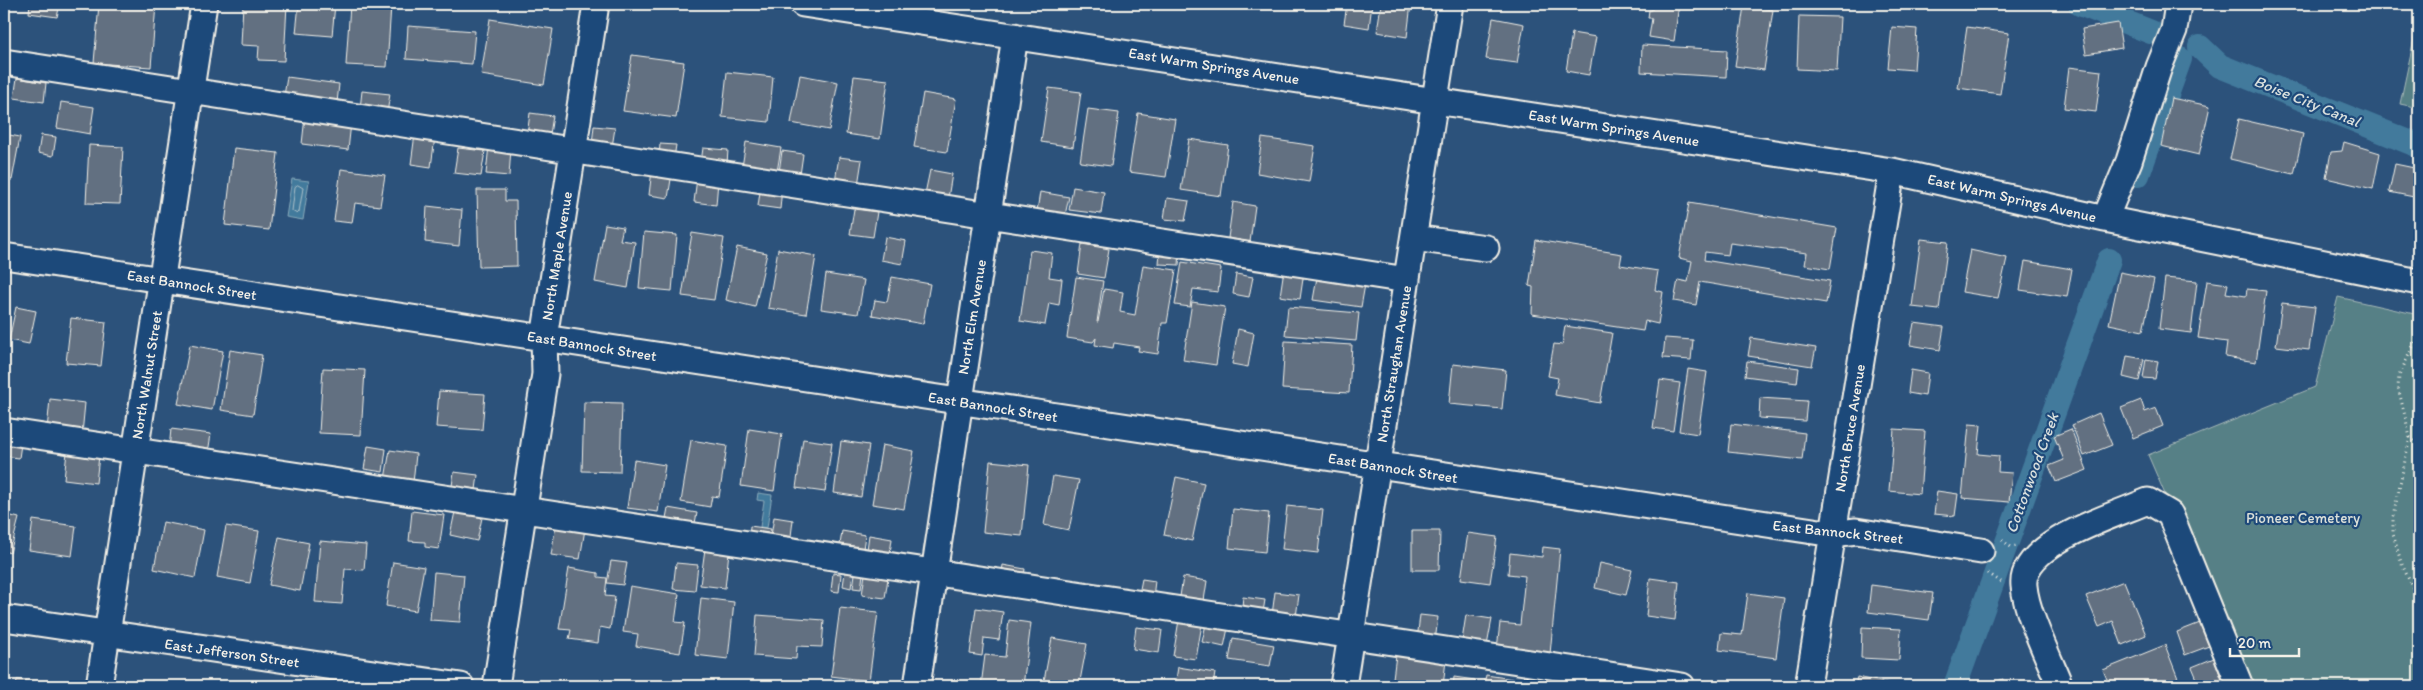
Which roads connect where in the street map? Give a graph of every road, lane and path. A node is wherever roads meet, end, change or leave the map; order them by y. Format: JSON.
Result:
{"nodes":[{"id":1,"x":204,"y":4,"type":"edge"},
{"id":2,"x":596,"y":4,"type":"edge"},
{"id":3,"x":803,"y":4,"type":"edge"},
{"id":4,"x":1450,"y":4,"type":"edge"},
{"id":5,"x":2178,"y":4,"type":"edge"},
{"id":6,"x":1015,"y":36,"type":"junction"},
{"id":7,"x":4,"y":62,"type":"edge"},
{"id":8,"x":191,"y":91,"type":"junction"},
{"id":9,"x":1435,"y":100,"type":"junction"},
{"id":10,"x":574,"y":151,"type":"junction"},
{"id":11,"x":1892,"y":171,"type":"junction"},
{"id":12,"x":988,"y":215,"type":"junction"},
{"id":13,"x":2105,"y":220,"type":"junction"},
{"id":14,"x":1414,"y":238,"type":"junction"},
{"id":15,"x":1486,"y":248,"type":"dead end"},
{"id":16,"x":4,"y":256,"type":"edge"},
{"id":17,"x":162,"y":280,"type":"junction"},
{"id":18,"x":1407,"y":280,"type":"junction"},
{"id":19,"x":2419,"y":282,"type":"edge"},
{"id":20,"x":2419,"y":332,"type":"edge"},
{"id":21,"x":544,"y":338,"type":"junction"},
{"id":22,"x":960,"y":402,"type":"junction"},
{"id":23,"x":4,"y":431,"type":"edge"},
{"id":24,"x":2410,"y":437,"type":"junction"},
{"id":25,"x":2419,"y":445,"type":"edge"},
{"id":26,"x":135,"y":451,"type":"junction"},
{"id":27,"x":1378,"y":465,"type":"junction"},
{"id":28,"x":523,"y":510,"type":"junction"},
{"id":29,"x":1833,"y":534,"type":"junction"},
{"id":30,"x":1981,"y":551,"type":"dead end"},
{"id":31,"x":934,"y":573,"type":"junction"},
{"id":32,"x":1988,"y":575,"type":"dead end"},
{"id":33,"x":2014,"y":578,"type":"junction"},
{"id":34,"x":2419,"y":602,"type":"edge"},
{"id":35,"x":4,"y":618,"type":"edge"},
{"id":36,"x":107,"y":634,"type":"junction"},
{"id":37,"x":1351,"y":636,"type":"junction"},
{"id":38,"x":99,"y":686,"type":"edge"},
{"id":39,"x":461,"y":686,"type":"edge"},
{"id":40,"x":496,"y":686,"type":"edge"},
{"id":41,"x":917,"y":686,"type":"edge"},
{"id":42,"x":1343,"y":686,"type":"edge"},
{"id":43,"x":1682,"y":686,"type":"edge"},
{"id":44,"x":1808,"y":686,"type":"edge"},
{"id":45,"x":2060,"y":686,"type":"edge"},
{"id":46,"x":2240,"y":686,"type":"edge"}],
"edges":[{"from":1,"to":8,"type":"street","name":"North Walnut Street"},
{"from":2,"to":10,"type":"street","name":"North Maple Avenue"},
{"from":3,"to":6,"type":"street","name":"East Warm Springs Avenue"},
{"from":4,"to":9,"type":"street","name":"North Straughan Avenue"},
{"from":5,"to":13,"type":"street"},
{"from":6,"to":9,"type":"street","name":"East Warm Springs Avenue"},
{"from":6,"to":12,"type":"street","name":"North Elm Avenue"},
{"from":7,"to":8,"type":"street"},
{"from":8,"to":10,"type":"street"},
{"from":8,"to":17,"type":"street","name":"North Walnut Street"},
{"from":9,"to":11,"type":"street","name":"East Warm Springs Avenue"},
{"from":9,"to":14,"type":"street","name":"North Straughan Avenue"},
{"from":10,"to":12,"type":"street"},
{"from":10,"to":21,"type":"street","name":"North Maple Avenue"},
{"from":11,"to":13,"type":"street","name":"East Warm Springs Avenue"},
{"from":11,"to":29,"type":"street","name":"North Bruce Avenue"},
{"from":12,"to":18,"type":"street"},
{"from":12,"to":22,"type":"street","name":"North Elm Avenue"},
{"from":13,"to":19,"type":"street","name":"East Warm Springs Avenue"},
{"from":14,"to":15,"type":"street"},
{"from":14,"to":18,"type":"street","name":"North Straughan Avenue"},
{"from":16,"to":17,"type":"street","name":"East Bannock Street"},
{"from":17,"to":21,"type":"street","name":"East Bannock Street"},
{"from":17,"to":26,"type":"street","name":"North Walnut Street"},
{"from":18,"to":27,"type":"street","name":"North Straughan Avenue"},
{"from":20,"to":24,"type":"path"},
{"from":21,"to":22,"type":"street","name":"East Bannock Street"},
{"from":21,"to":28,"type":"street","name":"North Maple Avenue"},
{"from":22,"to":27,"type":"street","name":"East Bannock Street"},
{"from":22,"to":31,"type":"street","name":"North Elm Avenue"},
{"from":23,"to":26,"type":"street"},
{"from":24,"to":25,"type":"path"},
{"from":24,"to":34,"type":"path"},
{"from":26,"to":28,"type":"street"},
{"from":26,"to":36,"type":"street","name":"North Walnut Street"},
{"from":27,"to":29,"type":"street","name":"East Bannock Street"},
{"from":27,"to":37,"type":"street","name":"North Straughan Avenue"},
{"from":28,"to":31,"type":"street"},
{"from":28,"to":40,"type":"street","name":"North Maple Avenue"},
{"from":29,"to":30,"type":"street","name":"East Bannock Street"},
{"from":29,"to":44,"type":"street","name":"North Bruce Avenue"},
{"from":31,"to":37,"type":"street"},
{"from":31,"to":41,"type":"street","name":"North Elm Avenue"},
{"from":32,"to":33,"type":"path"},
{"from":33,"to":45,"type":"street"},
{"from":33,"to":46,"type":"street"},
{"from":35,"to":36,"type":"street","name":"East Jefferson Street"},
{"from":36,"to":38,"type":"street","name":"North Walnut Street"},
{"from":36,"to":39,"type":"street","name":"East Jefferson Street"},
{"from":37,"to":42,"type":"street","name":"North Straughan Avenue"},
{"from":37,"to":43,"type":"street"}]}
